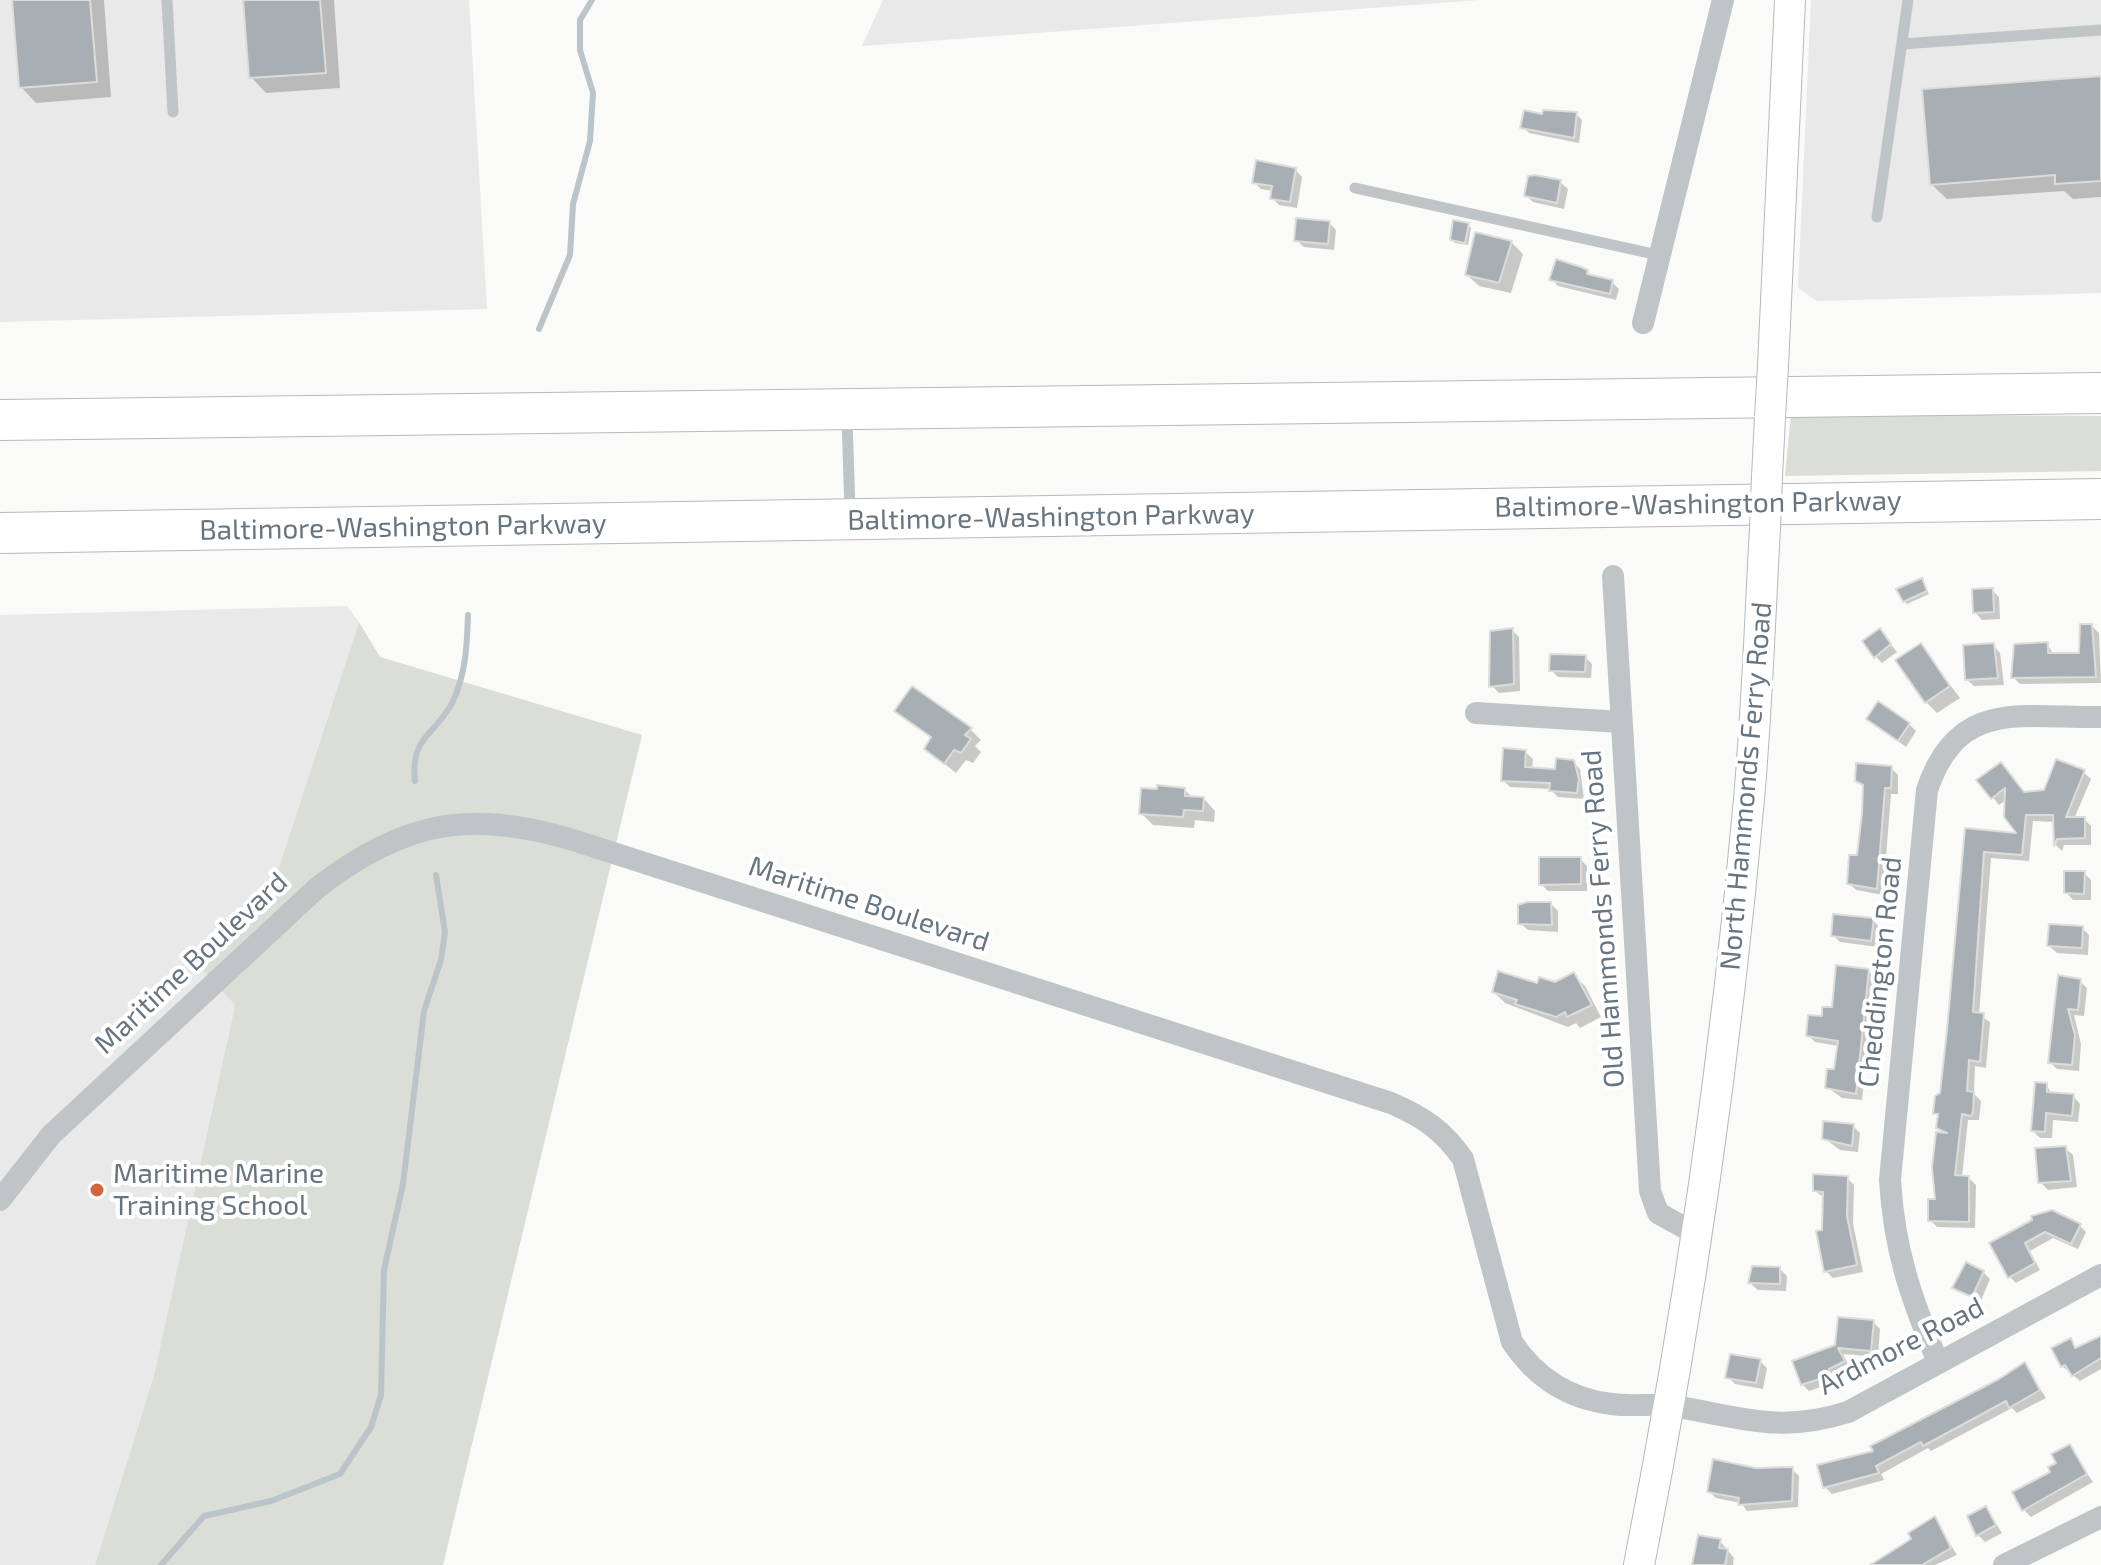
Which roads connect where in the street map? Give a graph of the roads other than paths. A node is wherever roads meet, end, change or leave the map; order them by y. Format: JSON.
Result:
{"nodes":[{"id":1,"x":167,"y":0,"type":"edge"},
{"id":2,"x":1723,"y":0,"type":"edge"},
{"id":3,"x":1790,"y":0,"type":"edge"},
{"id":4,"x":1908,"y":0,"type":"edge"},
{"id":5,"x":2101,"y":30,"type":"edge"},
{"id":6,"x":1902,"y":44,"type":"junction"},
{"id":7,"x":173,"y":112,"type":"dead end"},
{"id":8,"x":1355,"y":188,"type":"dead end"},
{"id":9,"x":1877,"y":217,"type":"dead end"},
{"id":10,"x":1658,"y":255,"type":"junction"},
{"id":11,"x":1643,"y":323,"type":"dead end"},
{"id":12,"x":2101,"y":393,"type":"edge"},
{"id":13,"x":847,"y":409,"type":"junction"},
{"id":14,"x":0,"y":420,"type":"edge"},
{"id":15,"x":2101,"y":499,"type":"edge"},
{"id":16,"x":850,"y":521,"type":"junction"},
{"id":17,"x":0,"y":533,"type":"edge"},
{"id":18,"x":1613,"y":576,"type":"dead end"},
{"id":19,"x":1476,"y":713,"type":"dead end"},
{"id":20,"x":2101,"y":717,"type":"edge"},
{"id":21,"x":1621,"y":722,"type":"junction"},
{"id":22,"x":0,"y":1200,"type":"edge"},
{"id":23,"x":1696,"y":1234,"type":"junction"},
{"id":24,"x":2101,"y":1275,"type":"edge"},
{"id":25,"x":1938,"y":1362,"type":"junction"},
{"id":26,"x":1670,"y":1406,"type":"junction"},
{"id":27,"x":2101,"y":1517,"type":"edge"},
{"id":28,"x":1639,"y":1565,"type":"edge"},
{"id":29,"x":2004,"y":1565,"type":"edge"}],
"edges":[{"from":1,"to":7,"type":"lane"},
{"from":2,"to":10,"type":"street"},
{"from":3,"to":23,"type":"street","name":"North Hammonds Ferry Road","bridge":true},
{"from":4,"to":6,"type":"lane"},
{"from":5,"to":6,"type":"lane"},
{"from":6,"to":9,"type":"lane"},
{"from":8,"to":10,"type":"lane"},
{"from":10,"to":11,"type":"street"},
{"from":12,"to":13,"type":"highway"},
{"from":13,"to":14,"type":"highway"},
{"from":13,"to":16,"type":"lane"},
{"from":15,"to":16,"type":"highway","name":"Baltimore-Washington Parkway"},
{"from":16,"to":17,"type":"highway","name":"Baltimore-Washington Parkway"},
{"from":18,"to":21,"type":"street","name":"Old Hammonds Ferry Road"},
{"from":19,"to":21,"type":"street"},
{"from":20,"to":25,"type":"street","name":"Cheddington Road"},
{"from":21,"to":23,"type":"street","name":"Old Hammonds Ferry Road"},
{"from":22,"to":26,"type":"street","name":"Maritime Boulevard"},
{"from":23,"to":26,"type":"street","name":"North Hammonds Ferry Road"},
{"from":24,"to":25,"type":"street","name":"Ardmore Road"},
{"from":25,"to":26,"type":"street","name":"Ardmore Road"},
{"from":26,"to":28,"type":"street","name":"North Hammonds Ferry Road"},
{"from":27,"to":29,"type":"street"}]}
